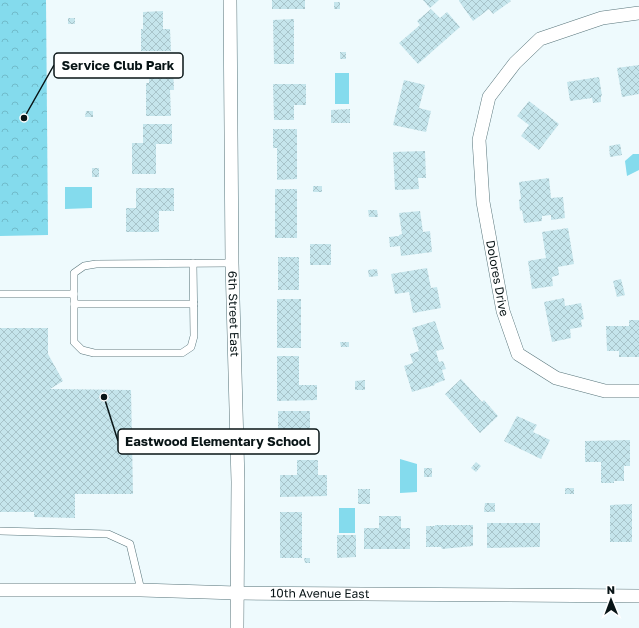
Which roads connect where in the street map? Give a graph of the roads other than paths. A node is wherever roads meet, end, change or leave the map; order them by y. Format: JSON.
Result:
{"nodes":[{"id":1,"x":230,"y":0,"type":"edge"},
{"id":2,"x":639,"y":13,"type":"edge"},
{"id":3,"x":193,"y":263,"type":"junction"},
{"id":4,"x":232,"y":263,"type":"junction"},
{"id":5,"x":0,"y":294,"type":"edge"},
{"id":6,"x":74,"y":294,"type":"junction"},
{"id":7,"x":74,"y":304,"type":"junction"},
{"id":8,"x":194,"y":304,"type":"junction"},
{"id":9,"x":639,"y":391,"type":"edge"},
{"id":10,"x":0,"y":531,"type":"edge"},
{"id":11,"x":0,"y":590,"type":"edge"},
{"id":12,"x":141,"y":590,"type":"junction"},
{"id":13,"x":237,"y":594,"type":"junction"},
{"id":14,"x":639,"y":596,"type":"edge"},
{"id":15,"x":237,"y":628,"type":"edge"}],
"edges":[{"from":1,"to":4,"type":"street","name":"6th Street East"},
{"from":2,"to":9,"type":"street","name":"Dolores Drive"},
{"from":3,"to":4,"type":"lane"},
{"from":3,"to":6,"type":"lane"},
{"from":3,"to":8,"type":"lane"},
{"from":4,"to":13,"type":"street","name":"6th Street East"},
{"from":5,"to":6,"type":"lane"},
{"from":6,"to":7,"type":"lane"},
{"from":7,"to":8,"type":"lane"},
{"from":7,"to":8,"type":"lane"},
{"from":10,"to":12,"type":"lane"},
{"from":11,"to":12,"type":"street","name":"10th Avenue East"},
{"from":12,"to":13,"type":"street","name":"10th Avenue East"},
{"from":13,"to":14,"type":"street","name":"10th Avenue East"},
{"from":13,"to":15,"type":"street","name":"6th Street East"}]}
